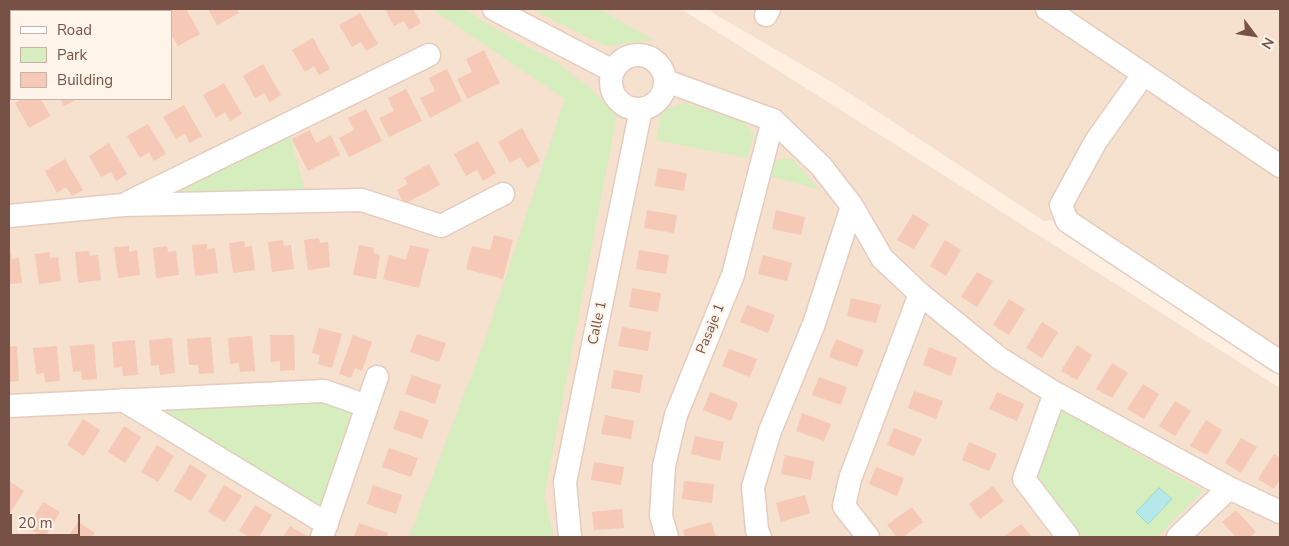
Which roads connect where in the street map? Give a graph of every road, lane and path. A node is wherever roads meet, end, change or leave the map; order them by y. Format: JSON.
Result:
{"nodes":[{"id":1,"x":494,"y":9,"type":"edge"},
{"id":2,"x":1047,"y":9,"type":"edge"},
{"id":3,"x":428,"y":55,"type":"dead end"},
{"id":4,"x":613,"y":71,"type":"junction"},
{"id":5,"x":1143,"y":75,"type":"junction"},
{"id":6,"x":666,"y":81,"type":"junction"},
{"id":7,"x":641,"y":109,"type":"junction"},
{"id":8,"x":773,"y":120,"type":"junction"},
{"id":9,"x":1280,"y":166,"type":"edge"},
{"id":10,"x":503,"y":194,"type":"dead end"},
{"id":11,"x":124,"y":205,"type":"junction"},
{"id":12,"x":852,"y":206,"type":"junction"},
{"id":13,"x":9,"y":216,"type":"edge"},
{"id":14,"x":920,"y":294,"type":"junction"},
{"id":15,"x":1280,"y":362,"type":"edge"},
{"id":16,"x":377,"y":378,"type":"dead end"},
{"id":17,"x":1055,"y":394,"type":"junction"},
{"id":18,"x":123,"y":400,"type":"junction"},
{"id":19,"x":9,"y":406,"type":"edge"},
{"id":20,"x":367,"y":406,"type":"junction"},
{"id":21,"x":1228,"y":488,"type":"junction"},
{"id":22,"x":1280,"y":512,"type":"edge"},
{"id":23,"x":324,"y":531,"type":"edge"},
{"id":24,"x":570,"y":537,"type":"edge"},
{"id":25,"x":667,"y":537,"type":"edge"},
{"id":26,"x":760,"y":537,"type":"edge"},
{"id":27,"x":868,"y":537,"type":"edge"},
{"id":28,"x":1068,"y":537,"type":"edge"},
{"id":29,"x":1178,"y":537,"type":"edge"}],
"edges":[{"from":1,"to":4,"type":"street"},
{"from":2,"to":5,"type":"street"},
{"from":3,"to":11,"type":"street"},
{"from":4,"to":6,"type":"street"},
{"from":4,"to":7,"type":"street"},
{"from":5,"to":9,"type":"street"},
{"from":5,"to":15,"type":"street"},
{"from":6,"to":7,"type":"street"},
{"from":6,"to":8,"type":"street"},
{"from":7,"to":24,"type":"street","name":"Calle 1"},
{"from":8,"to":12,"type":"street"},
{"from":8,"to":25,"type":"street","name":"Pasaje 1"},
{"from":10,"to":11,"type":"street"},
{"from":11,"to":13,"type":"street"},
{"from":12,"to":14,"type":"street"},
{"from":12,"to":26,"type":"street"},
{"from":14,"to":17,"type":"street"},
{"from":14,"to":27,"type":"street"},
{"from":16,"to":20,"type":"street"},
{"from":17,"to":21,"type":"street"},
{"from":17,"to":28,"type":"street"},
{"from":18,"to":19,"type":"street"},
{"from":18,"to":20,"type":"street"},
{"from":18,"to":23,"type":"street"},
{"from":20,"to":23,"type":"street"},
{"from":21,"to":22,"type":"street"},
{"from":21,"to":29,"type":"street"}]}
